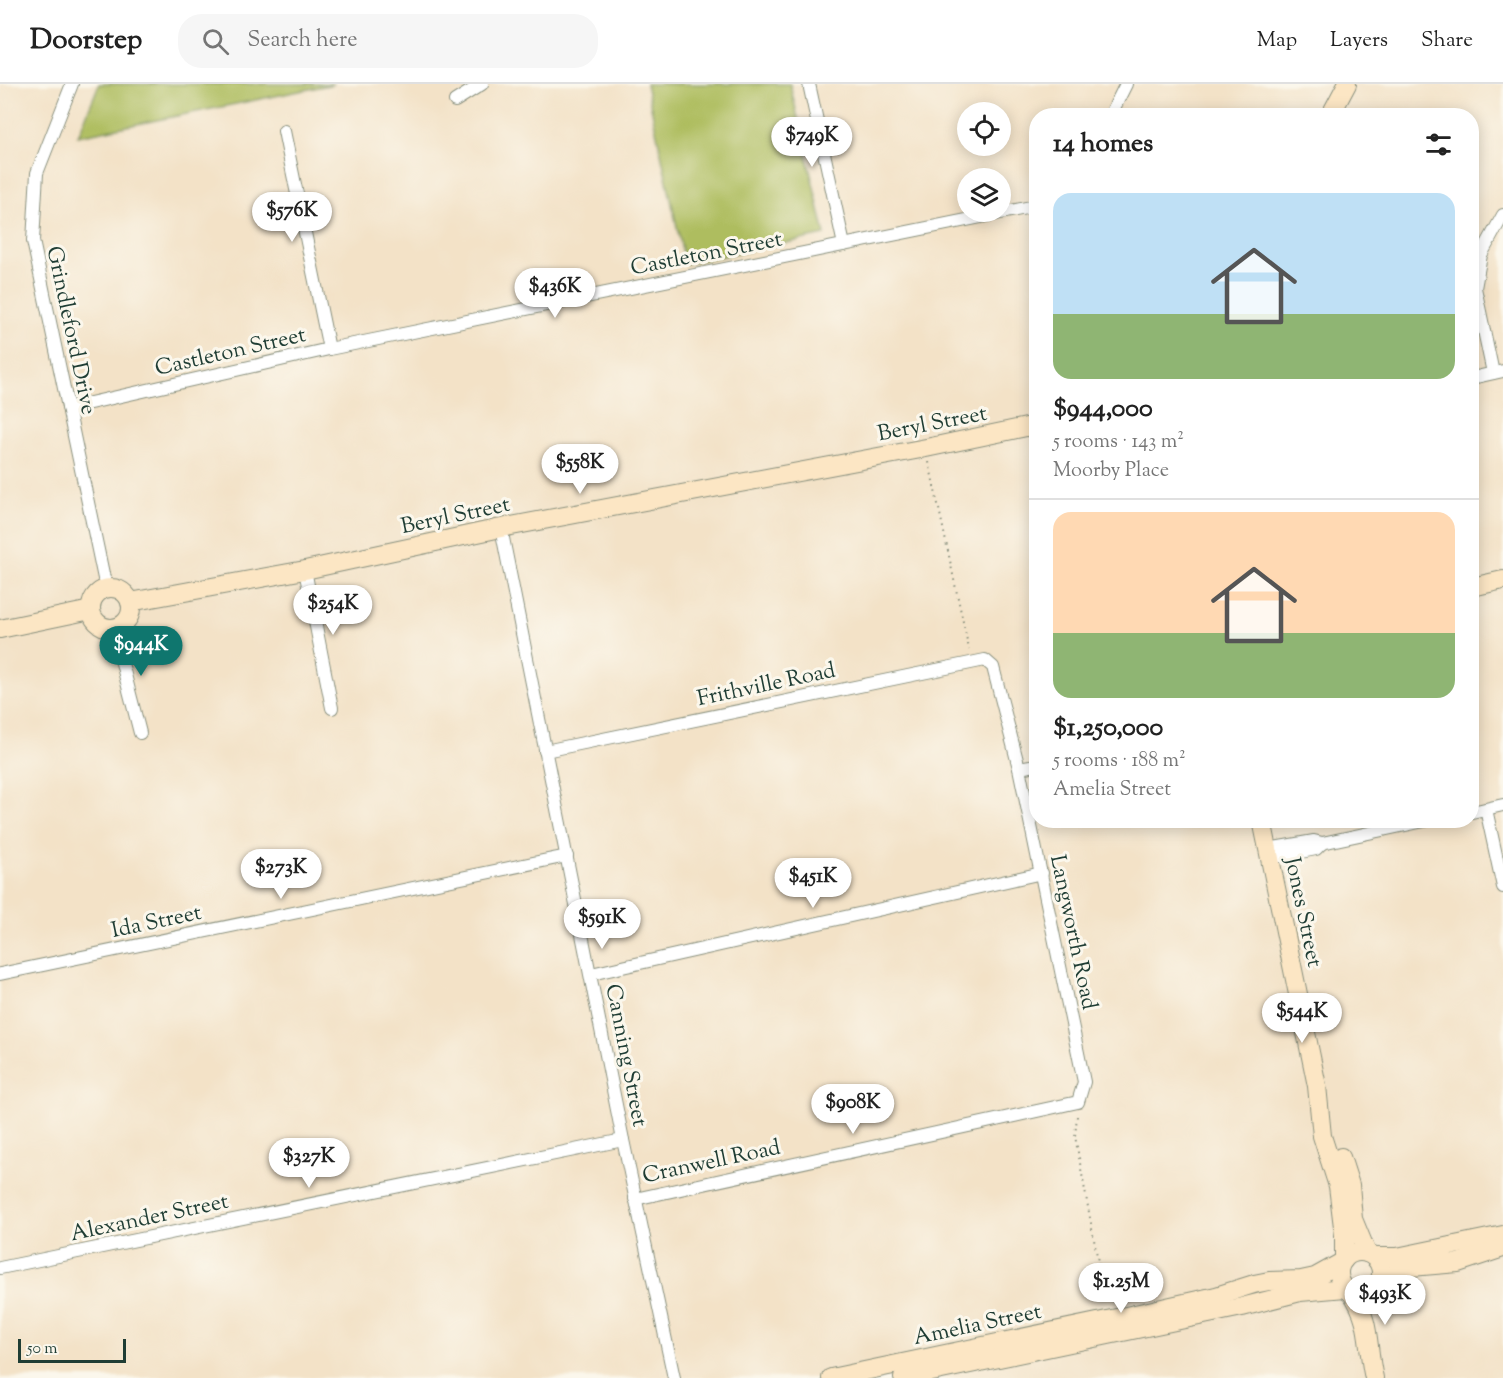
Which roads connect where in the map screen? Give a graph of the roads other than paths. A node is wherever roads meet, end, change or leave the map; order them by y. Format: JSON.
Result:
{"nodes":[{"id":1,"x":72,"y":84,"type":"edge"},
{"id":2,"x":483,"y":84,"type":"edge"},
{"id":3,"x":809,"y":84,"type":"edge"},
{"id":4,"x":1126,"y":84,"type":"edge"},
{"id":5,"x":1351,"y":85,"type":"edge"},
{"id":6,"x":455,"y":101,"type":"dead end"},
{"id":7,"x":1114,"y":108,"type":"edge"},
{"id":8,"x":1335,"y":108,"type":"edge"},
{"id":9,"x":1345,"y":108,"type":"edge"},
{"id":10,"x":284,"y":130,"type":"dead end"},
{"id":11,"x":1029,"y":207,"type":"edge"},
{"id":12,"x":1503,"y":215,"type":"edge"},
{"id":13,"x":844,"y":245,"type":"junction"},
{"id":14,"x":1479,"y":266,"type":"edge"},
{"id":15,"x":1479,"y":303,"type":"edge"},
{"id":16,"x":329,"y":349,"type":"junction"},
{"id":17,"x":1498,"y":372,"type":"edge"},
{"id":18,"x":1479,"y":376,"type":"edge"},
{"id":19,"x":68,"y":408,"type":"junction"},
{"id":20,"x":1029,"y":426,"type":"edge"},
{"id":21,"x":501,"y":528,"type":"junction"},
{"id":22,"x":305,"y":570,"type":"junction"},
{"id":23,"x":1503,"y":580,"type":"edge"},
{"id":24,"x":1479,"y":585,"type":"edge"},
{"id":25,"x":106,"y":588,"type":"junction"},
{"id":26,"x":130,"y":602,"type":"junction"},
{"id":27,"x":91,"y":610,"type":"junction"},
{"id":28,"x":113,"y":628,"type":"junction"},
{"id":29,"x":0,"y":629,"type":"edge"},
{"id":30,"x":993,"y":667,"type":"joint"},
{"id":31,"x":332,"y":708,"type":"dead end"},
{"id":32,"x":140,"y":733,"type":"dead end"},
{"id":33,"x":545,"y":751,"type":"junction"},
{"id":34,"x":1029,"y":766,"type":"edge"},
{"id":35,"x":1019,"y":768,"type":"junction"},
{"id":36,"x":1503,"y":805,"type":"edge"},
{"id":37,"x":1486,"y":809,"type":"junction"},
{"id":38,"x":1479,"y":810,"type":"edge"},
{"id":39,"x":1029,"y":814,"type":"edge"},
{"id":40,"x":1032,"y":828,"type":"edge"},
{"id":41,"x":1265,"y":828,"type":"edge"},
{"id":42,"x":1275,"y":828,"type":"edge"},
{"id":43,"x":1392,"y":828,"type":"edge"},
{"id":44,"x":1275,"y":852,"type":"junction"},
{"id":45,"x":567,"y":856,"type":"junction"},
{"id":46,"x":1042,"y":873,"type":"junction"},
{"id":47,"x":1503,"y":887,"type":"edge"},
{"id":48,"x":0,"y":974,"type":"edge"},
{"id":49,"x":591,"y":974,"type":"junction"},
{"id":50,"x":1078,"y":1102,"type":"joint"},
{"id":51,"x":623,"y":1140,"type":"junction"},
{"id":52,"x":635,"y":1198,"type":"junction"},
{"id":53,"x":1503,"y":1235,"type":"edge"},
{"id":54,"x":1503,"y":1248,"type":"edge"},
{"id":55,"x":1370,"y":1255,"type":"junction"},
{"id":56,"x":1343,"y":1261,"type":"junction"},
{"id":57,"x":0,"y":1268,"type":"edge"},
{"id":58,"x":1376,"y":1285,"type":"junction"},
{"id":59,"x":1348,"y":1290,"type":"junction"},
{"id":60,"x":674,"y":1378,"type":"edge"},
{"id":61,"x":831,"y":1378,"type":"edge"},
{"id":62,"x":903,"y":1378,"type":"edge"},
{"id":63,"x":1374,"y":1378,"type":"edge"},
{"id":64,"x":1386,"y":1378,"type":"edge"}],
"edges":[{"from":1,"to":19,"type":"street","name":"Grindleford Drive"},
{"from":2,"to":6,"type":"street"},
{"from":3,"to":13,"type":"street"},
{"from":4,"to":7,"type":"street"},
{"from":5,"to":8,"type":"street"},
{"from":5,"to":9,"type":"street"},
{"from":10,"to":16,"type":"street"},
{"from":11,"to":13,"type":"street","name":"Castleton Street"},
{"from":12,"to":14,"type":"street"},
{"from":13,"to":16,"type":"street","name":"Castleton Street"},
{"from":15,"to":17,"type":"street"},
{"from":16,"to":19,"type":"street","name":"Castleton Street"},
{"from":17,"to":18,"type":"street"},
{"from":19,"to":25,"type":"street","name":"Grindleford Drive"},
{"from":20,"to":21,"type":"street","name":"Beryl Street"},
{"from":21,"to":22,"type":"street","name":"Beryl Street"},
{"from":21,"to":33,"type":"street","name":"Canning Street"},
{"from":22,"to":26,"type":"street","name":"Beryl Street"},
{"from":22,"to":31,"type":"street"},
{"from":23,"to":24,"type":"street"},
{"from":25,"to":26,"type":"street"},
{"from":25,"to":27,"type":"street"},
{"from":26,"to":28,"type":"street"},
{"from":27,"to":28,"type":"street"},
{"from":27,"to":29,"type":"street"},
{"from":28,"to":32,"type":"street"},
{"from":30,"to":33,"type":"street","name":"Frithville Road"},
{"from":30,"to":35,"type":"street","name":"Langworth Road"},
{"from":33,"to":45,"type":"street","name":"Canning Street"},
{"from":34,"to":35,"type":"street"},
{"from":35,"to":39,"type":"street","name":"Langworth Road"},
{"from":36,"to":37,"type":"street"},
{"from":37,"to":38,"type":"street"},
{"from":37,"to":47,"type":"street"},
{"from":40,"to":46,"type":"street","name":"Langworth Road"},
{"from":41,"to":44,"type":"street","name":"Jones Street"},
{"from":42,"to":44,"type":"street","name":"Jones Street"},
{"from":43,"to":44,"type":"street"},
{"from":44,"to":55,"type":"street","name":"Jones Street"},
{"from":44,"to":56,"type":"street","name":"Jones Street"},
{"from":45,"to":48,"type":"street","name":"Ida Street"},
{"from":45,"to":49,"type":"street","name":"Canning Street"},
{"from":46,"to":49,"type":"street"},
{"from":46,"to":50,"type":"street","name":"Langworth Road"},
{"from":49,"to":51,"type":"street","name":"Canning Street"},
{"from":50,"to":52,"type":"street","name":"Cranwell Road"},
{"from":51,"to":52,"type":"street","name":"Canning Street"},
{"from":51,"to":57,"type":"street","name":"Alexander Street"},
{"from":52,"to":60,"type":"street","name":"Canning Street"},
{"from":53,"to":55,"type":"street"},
{"from":54,"to":58,"type":"street"},
{"from":55,"to":56,"type":"street"},
{"from":55,"to":58,"type":"street"},
{"from":56,"to":59,"type":"street"},
{"from":56,"to":61,"type":"street","name":"Amelia Street"},
{"from":58,"to":59,"type":"street"},
{"from":58,"to":64,"type":"street"},
{"from":59,"to":62,"type":"street","name":"Amelia Street"},
{"from":59,"to":63,"type":"street"}]}
